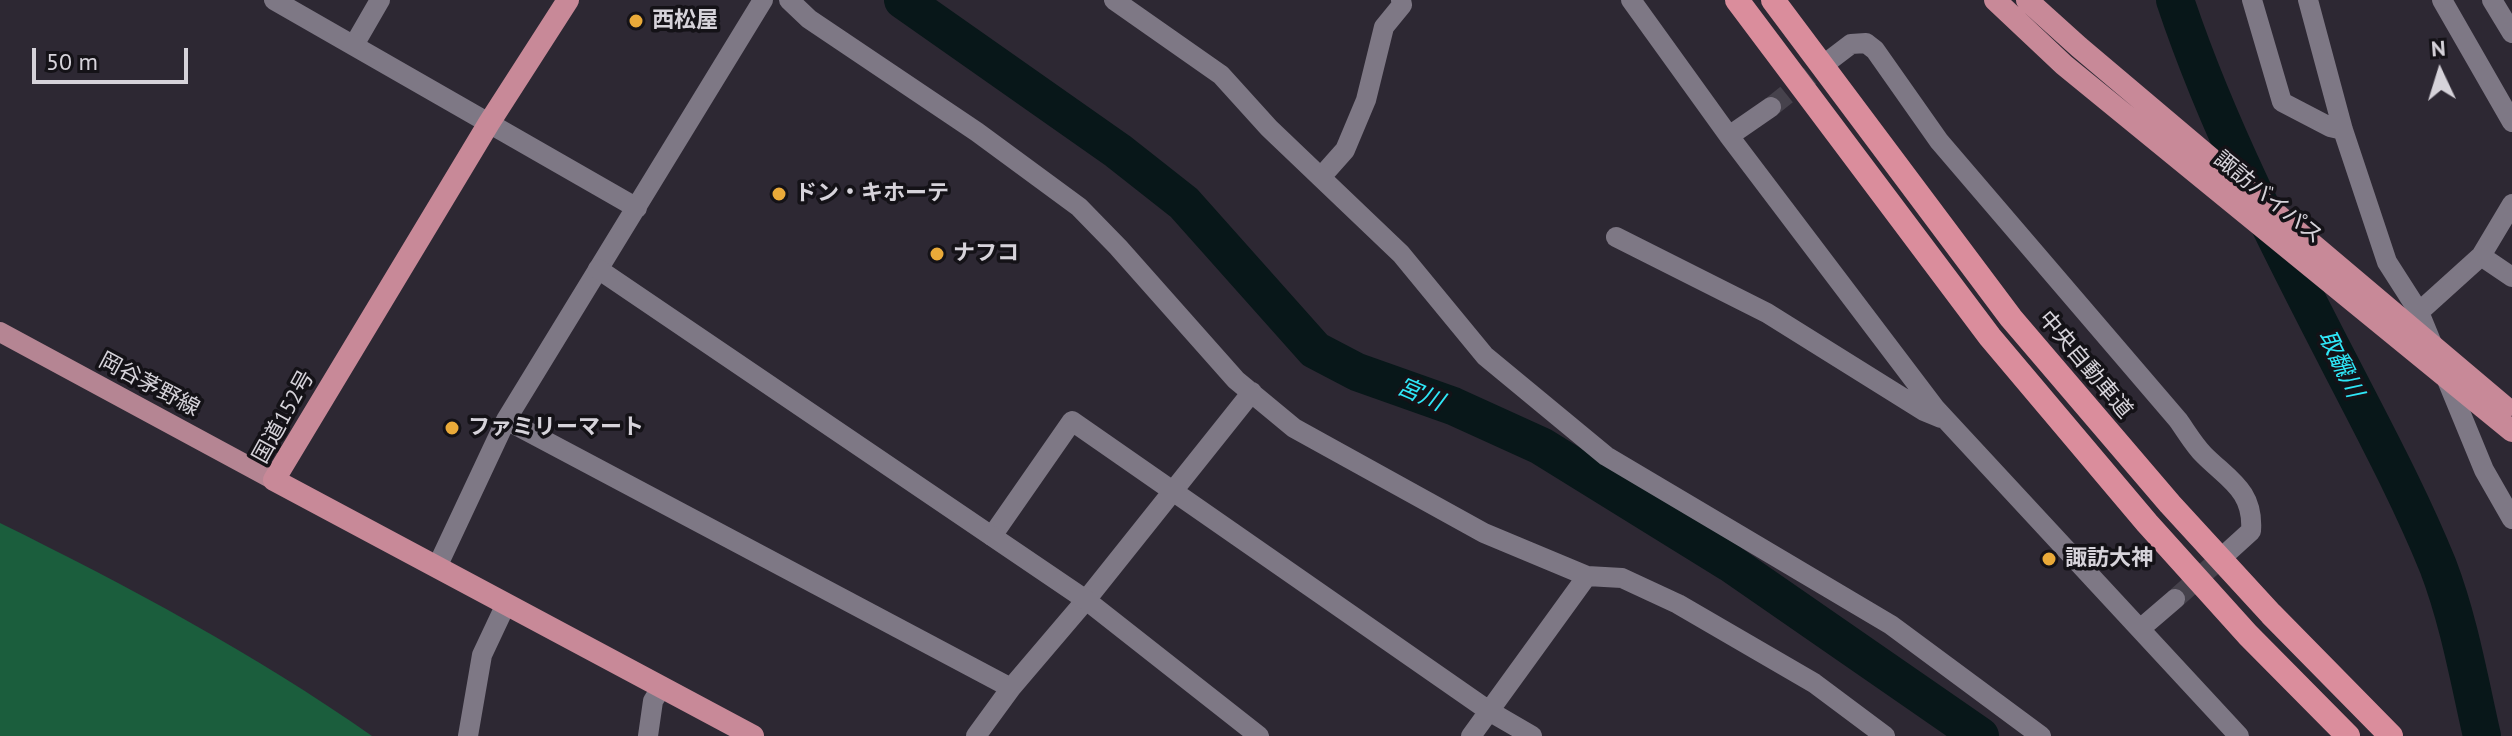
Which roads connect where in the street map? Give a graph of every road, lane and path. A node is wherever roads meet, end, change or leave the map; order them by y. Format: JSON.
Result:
{"nodes":[{"id":1,"x":274,"y":0,"type":"edge"},
{"id":2,"x":380,"y":0,"type":"edge"},
{"id":3,"x":568,"y":0,"type":"edge"},
{"id":4,"x":763,"y":0,"type":"edge"},
{"id":5,"x":789,"y":0,"type":"edge"},
{"id":6,"x":1114,"y":0,"type":"edge"},
{"id":7,"x":1401,"y":0,"type":"edge"},
{"id":8,"x":1631,"y":0,"type":"edge"},
{"id":9,"x":1737,"y":0,"type":"edge"},
{"id":10,"x":1773,"y":0,"type":"edge"},
{"id":11,"x":1978,"y":0,"type":"edge"},
{"id":12,"x":2027,"y":0,"type":"edge"},
{"id":13,"x":2252,"y":0,"type":"edge"},
{"id":14,"x":2308,"y":0,"type":"edge"},
{"id":15,"x":2442,"y":0,"type":"edge"},
{"id":16,"x":2492,"y":0,"type":"edge"},
{"id":17,"x":2000,"y":5,"type":"edge"},
{"id":18,"x":2512,"y":33,"type":"edge"},
{"id":19,"x":354,"y":45,"type":"junction"},
{"id":20,"x":2072,"y":56,"type":"junction"},
{"id":21,"x":1830,"y":60,"type":"tunnel mouth"},
{"id":22,"x":1771,"y":107,"type":"tunnel mouth"},
{"id":23,"x":2512,"y":122,"type":"edge"},
{"id":24,"x":489,"y":123,"type":"junction"},
{"id":25,"x":2343,"y":130,"type":"junction"},
{"id":26,"x":1729,"y":136,"type":"junction"},
{"id":27,"x":1321,"y":177,"type":"junction"},
{"id":28,"x":2512,"y":204,"type":"edge"},
{"id":29,"x":637,"y":208,"type":"junction"},
{"id":30,"x":1616,"y":237,"type":"dead end"},
{"id":31,"x":2481,"y":256,"type":"junction"},
{"id":32,"x":598,"y":269,"type":"junction"},
{"id":33,"x":2512,"y":277,"type":"edge"},
{"id":34,"x":2419,"y":312,"type":"junction"},
{"id":35,"x":0,"y":332,"type":"edge"},
{"id":36,"x":1252,"y":392,"type":"junction"},
{"id":37,"x":2501,"y":411,"type":"edge"},
{"id":38,"x":506,"y":420,"type":"junction"},
{"id":39,"x":1946,"y":420,"type":"junction"},
{"id":40,"x":2512,"y":431,"type":"edge"},
{"id":41,"x":274,"y":480,"type":"junction"},
{"id":42,"x":1174,"y":491,"type":"junction"},
{"id":43,"x":2512,"y":519,"type":"edge"},
{"id":44,"x":992,"y":536,"type":"junction"},
{"id":45,"x":2229,"y":551,"type":"tunnel mouth"},
{"id":46,"x":437,"y":567,"type":"junction"},
{"id":47,"x":1587,"y":576,"type":"junction"},
{"id":48,"x":2175,"y":599,"type":"tunnel mouth"},
{"id":49,"x":1086,"y":600,"type":"junction"},
{"id":50,"x":506,"y":604,"type":"junction"},
{"id":51,"x":2140,"y":629,"type":"junction"},
{"id":52,"x":661,"y":688,"type":"junction"},
{"id":53,"x":1011,"y":688,"type":"junction"},
{"id":54,"x":1489,"y":711,"type":"junction"},
{"id":55,"x":468,"y":736,"type":"edge"},
{"id":56,"x":648,"y":736,"type":"edge"},
{"id":57,"x":753,"y":736,"type":"edge"},
{"id":58,"x":976,"y":736,"type":"edge"},
{"id":59,"x":1259,"y":736,"type":"edge"},
{"id":60,"x":1471,"y":736,"type":"edge"},
{"id":61,"x":1532,"y":736,"type":"edge"},
{"id":62,"x":1885,"y":736,"type":"edge"},
{"id":63,"x":2041,"y":736,"type":"edge"},
{"id":64,"x":2239,"y":736,"type":"edge"},
{"id":65,"x":2348,"y":736,"type":"edge"},
{"id":66,"x":2391,"y":736,"type":"edge"}],
"edges":[{"from":1,"to":19,"type":"street"},
{"from":2,"to":19,"type":"street"},
{"from":3,"to":24,"type":"highway","name":"国道152号"},
{"from":4,"to":29,"type":"street"},
{"from":5,"to":36,"type":"street"},
{"from":6,"to":27,"type":"street"},
{"from":7,"to":27,"type":"street"},
{"from":8,"to":26,"type":"street"},
{"from":9,"to":65,"type":"highway"},
{"from":10,"to":66,"type":"highway","name":"中央自動車道"},
{"from":11,"to":17,"type":"highway"},
{"from":12,"to":20,"type":"highway","name":"諏訪バイパス"},
{"from":13,"to":25,"type":"street"},
{"from":14,"to":25,"type":"street"},
{"from":15,"to":23,"type":"street"},
{"from":16,"to":18,"type":"street"},
{"from":17,"to":20,"type":"highway","name":"諏訪バイパス"},
{"from":19,"to":24,"type":"street"},
{"from":20,"to":37,"type":"highway","name":"諏訪バイパス"},
{"from":21,"to":45,"type":"street"},
{"from":22,"to":26,"type":"street"},
{"from":24,"to":29,"type":"street"},
{"from":24,"to":41,"type":"highway","name":"国道152号"},
{"from":25,"to":34,"type":"street"},
{"from":26,"to":39,"type":"street"},
{"from":27,"to":63,"type":"street"},
{"from":28,"to":31,"type":"street"},
{"from":29,"to":32,"type":"street"},
{"from":30,"to":39,"type":"street"},
{"from":31,"to":33,"type":"street"},
{"from":31,"to":34,"type":"street"},
{"from":32,"to":38,"type":"street"},
{"from":32,"to":44,"type":"street"},
{"from":34,"to":43,"type":"street"},
{"from":35,"to":41,"type":"main road","name":"岡谷茅野線"},
{"from":36,"to":42,"type":"street"},
{"from":36,"to":47,"type":"street"},
{"from":37,"to":40,"type":"highway","name":"諏訪バイパス"},
{"from":38,"to":46,"type":"street"},
{"from":38,"to":53,"type":"street"},
{"from":39,"to":51,"type":"street"},
{"from":41,"to":46,"type":"highway","name":"国道152号"},
{"from":42,"to":44,"type":"street"},
{"from":42,"to":49,"type":"street"},
{"from":42,"to":54,"type":"street"},
{"from":44,"to":49,"type":"street"},
{"from":46,"to":50,"type":"highway","name":"国道152号"},
{"from":47,"to":54,"type":"street"},
{"from":47,"to":62,"type":"street"},
{"from":48,"to":51,"type":"street"},
{"from":49,"to":53,"type":"street"},
{"from":49,"to":59,"type":"street"},
{"from":50,"to":52,"type":"highway","name":"国道152号"},
{"from":50,"to":55,"type":"street"},
{"from":51,"to":64,"type":"street"},
{"from":52,"to":56,"type":"street"},
{"from":52,"to":57,"type":"highway","name":"国道152号"},
{"from":53,"to":58,"type":"street"},
{"from":54,"to":60,"type":"street"},
{"from":54,"to":61,"type":"street"}]}
